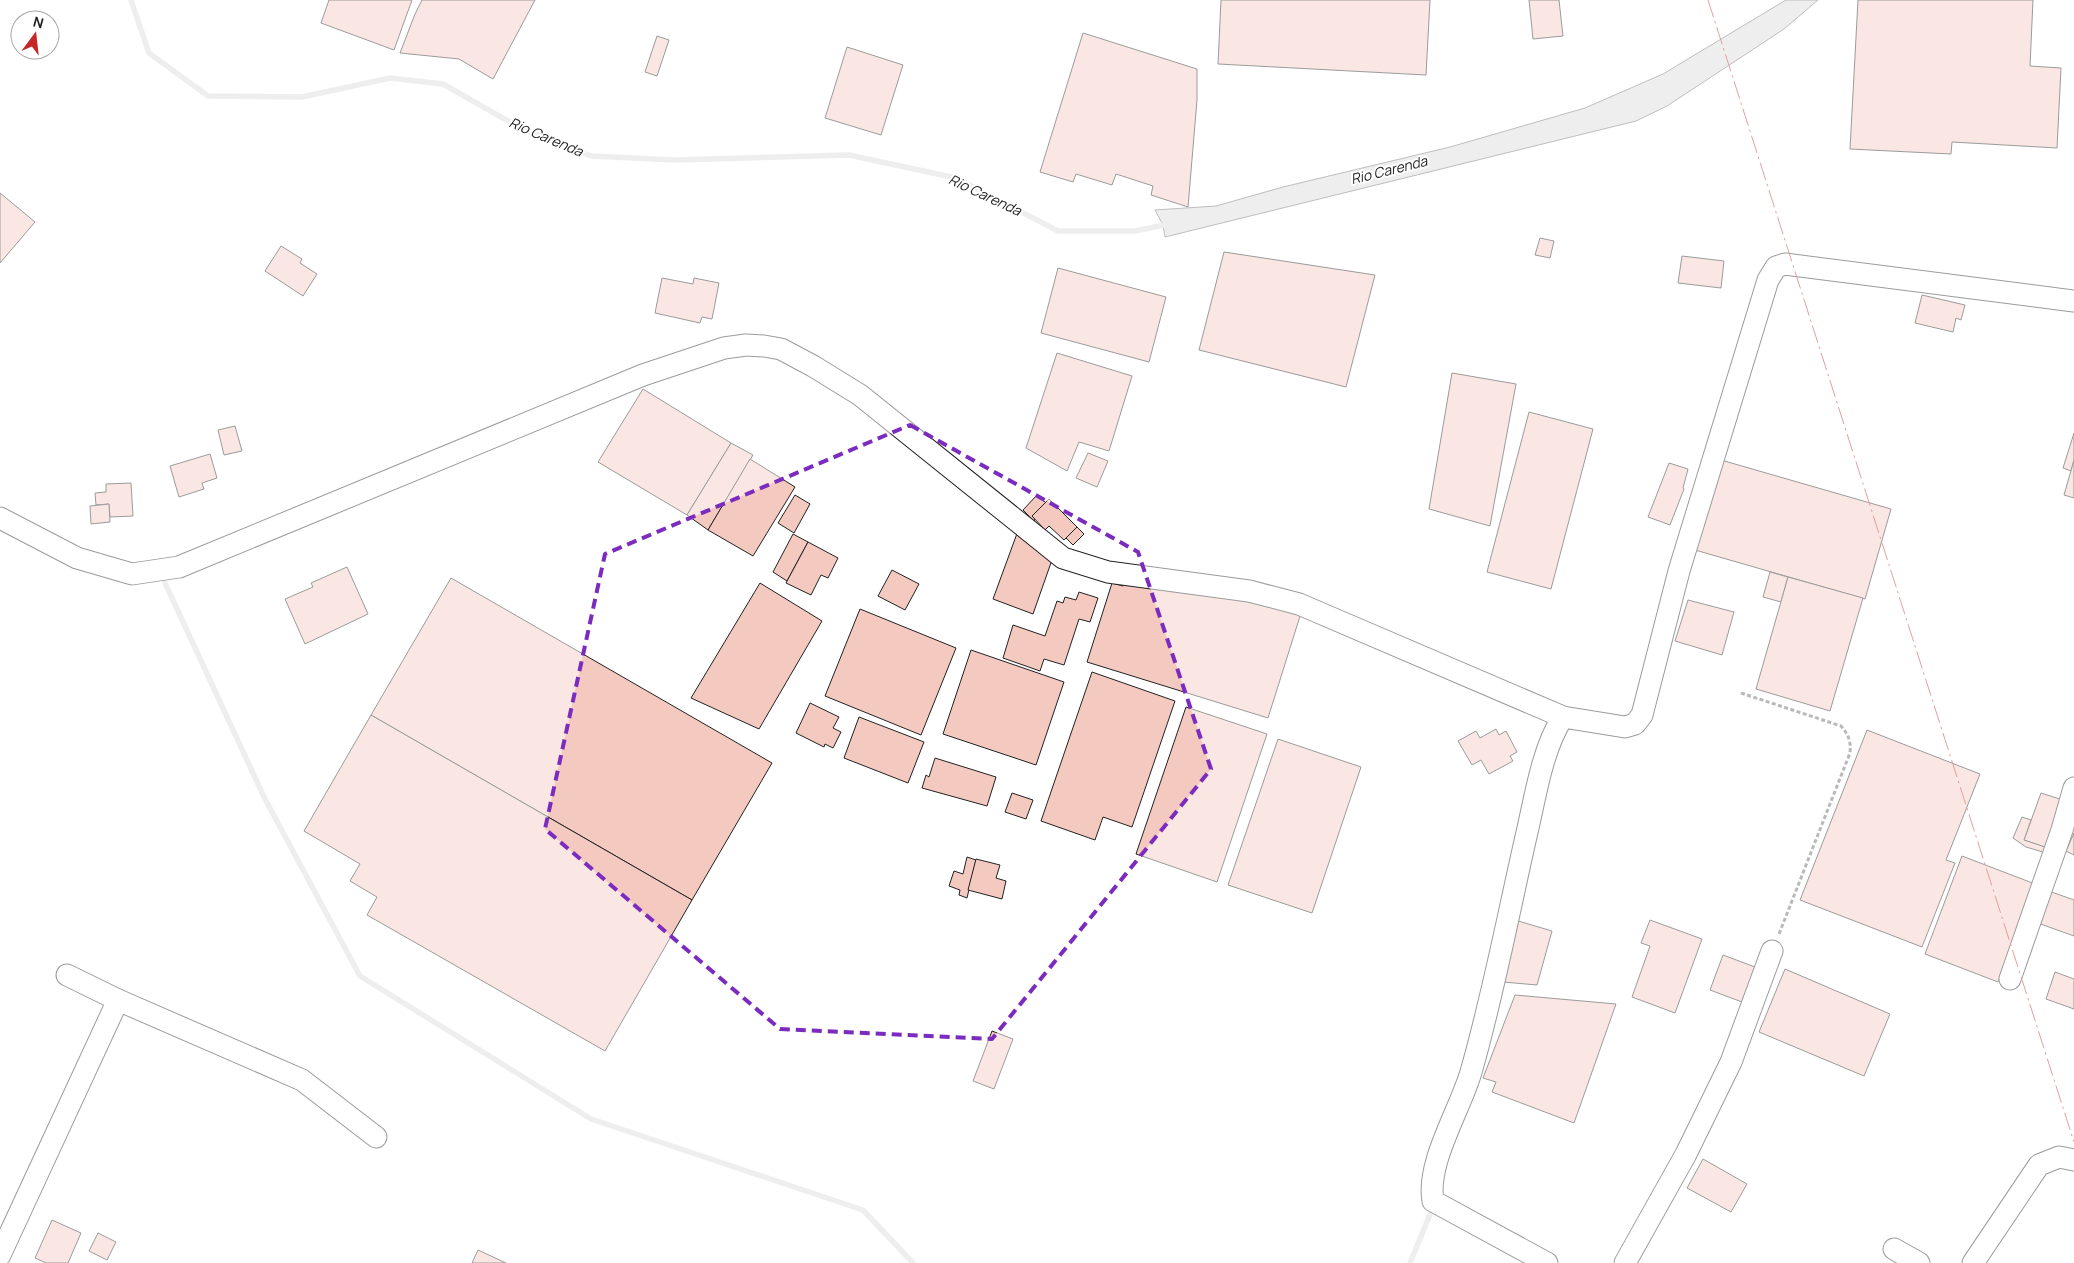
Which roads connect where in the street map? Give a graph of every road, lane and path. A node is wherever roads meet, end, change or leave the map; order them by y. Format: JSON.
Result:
{"nodes":[{"id":1,"x":2074,"y":301,"type":"edge"},
{"id":2,"x":0,"y":518,"type":"edge"},
{"id":3,"x":1741,"y":693,"type":"dead end"},
{"id":4,"x":1563,"y":717,"type":"junction"},
{"id":5,"x":2074,"y":788,"type":"edge"},
{"id":6,"x":1772,"y":951,"type":"joint"},
{"id":7,"x":67,"y":975,"type":"dead end"},
{"id":8,"x":2010,"y":979,"type":"dead end"},
{"id":9,"x":118,"y":1000,"type":"junction"},
{"id":10,"x":376,"y":1137,"type":"dead end"},
{"id":11,"x":2074,"y":1160,"type":"edge"},
{"id":12,"x":1894,"y":1249,"type":"dead end"},
{"id":13,"x":0,"y":1256,"type":"edge"},
{"id":14,"x":1547,"y":1263,"type":"edge"},
{"id":15,"x":1625,"y":1263,"type":"edge"},
{"id":16,"x":1919,"y":1263,"type":"edge"},
{"id":17,"x":1973,"y":1263,"type":"edge"}],
"edges":[{"from":1,"to":4,"type":"street"},
{"from":2,"to":4,"type":"street"},
{"from":3,"to":6,"type":"path"},
{"from":4,"to":14,"type":"street"},
{"from":5,"to":8,"type":"street"},
{"from":6,"to":15,"type":"street"},
{"from":7,"to":9,"type":"street"},
{"from":9,"to":10,"type":"street"},
{"from":9,"to":13,"type":"street"},
{"from":11,"to":17,"type":"street"},
{"from":12,"to":16,"type":"street"}]}
